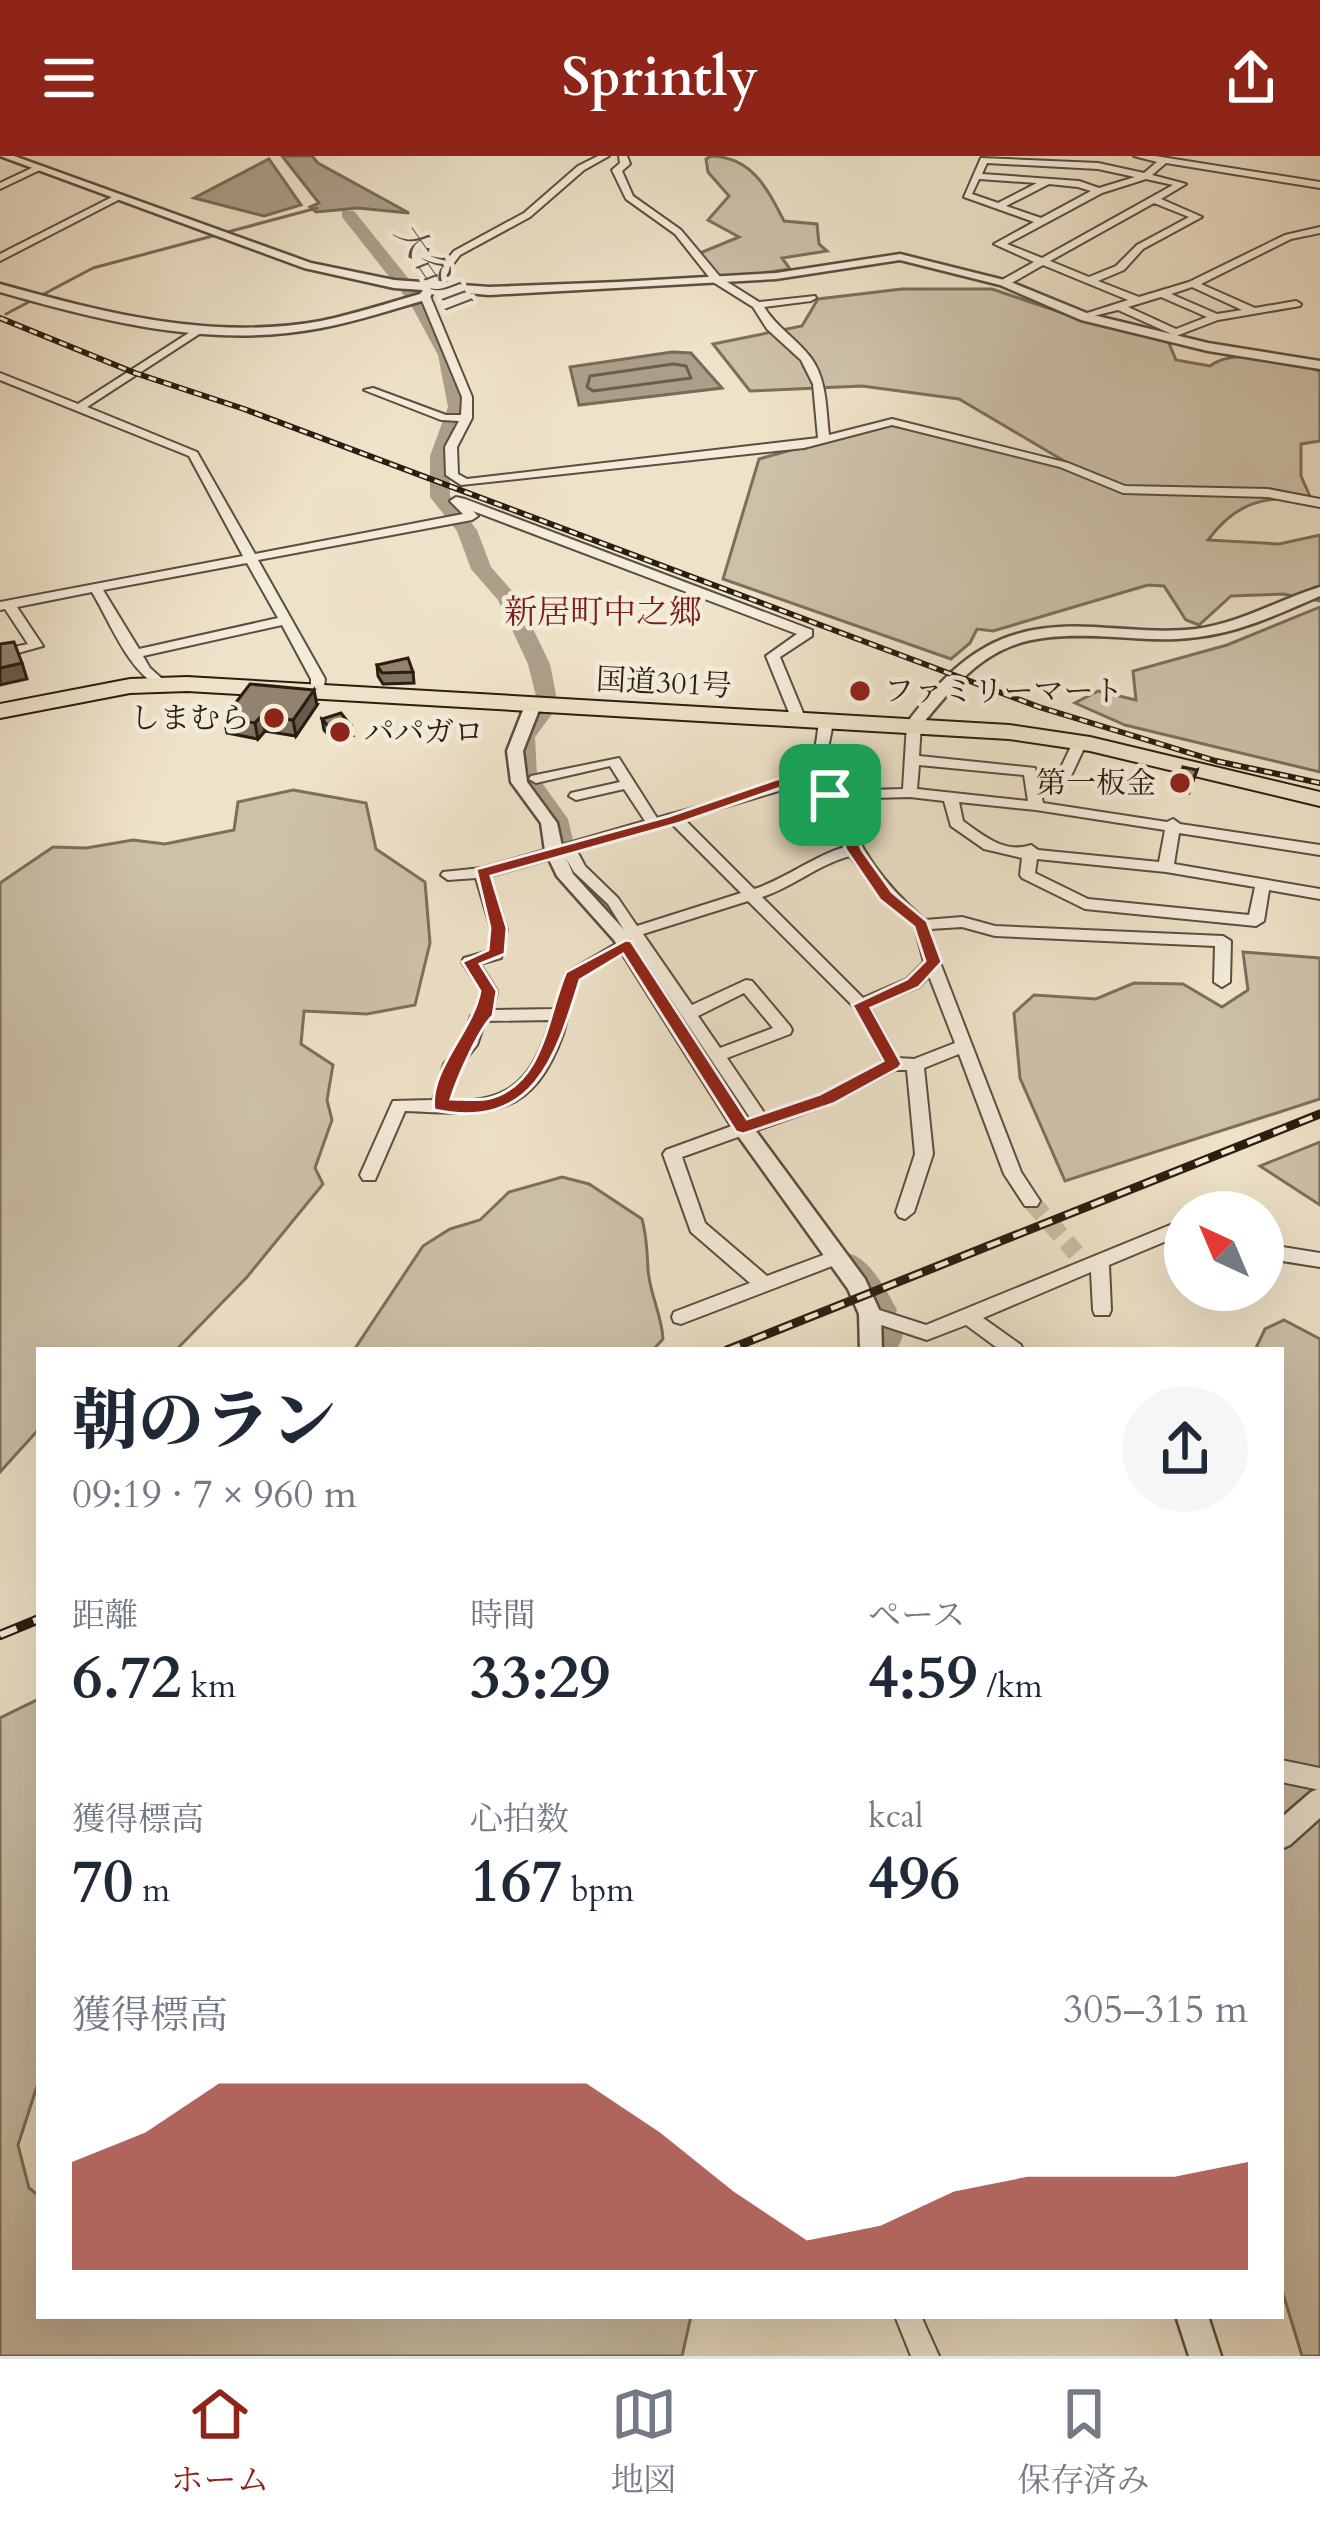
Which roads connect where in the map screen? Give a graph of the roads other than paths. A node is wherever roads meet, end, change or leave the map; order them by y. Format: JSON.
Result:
{"nodes":[{"id":1,"x":4,"y":156,"type":"edge"},
{"id":2,"x":605,"y":156,"type":"edge"},
{"id":3,"x":623,"y":156,"type":"edge"},
{"id":4,"x":1138,"y":156,"type":"edge"},
{"id":5,"x":1163,"y":160,"type":"junction"},
{"id":6,"x":39,"y":168,"type":"junction"},
{"id":7,"x":976,"y":176,"type":"junction"},
{"id":8,"x":1146,"y":176,"type":"junction"},
{"id":9,"x":3,"y":182,"type":"edge"},
{"id":10,"x":1046,"y":182,"type":"junction"},
{"id":11,"x":1320,"y":185,"type":"edge"},
{"id":12,"x":1099,"y":191,"type":"junction"},
{"id":13,"x":119,"y":197,"type":"junction"},
{"id":14,"x":1156,"y":200,"type":"junction"},
{"id":15,"x":998,"y":206,"type":"junction"},
{"id":16,"x":1041,"y":220,"type":"junction"},
{"id":17,"x":1320,"y":230,"type":"edge"},
{"id":18,"x":0,"y":258,"type":"edge"},
{"id":19,"x":1040,"y":263,"type":"junction"},
{"id":20,"x":717,"y":280,"type":"junction"},
{"id":21,"x":1088,"y":281,"type":"junction"},
{"id":22,"x":1004,"y":283,"type":"junction"},
{"id":23,"x":1193,"y":284,"type":"junction"},
{"id":24,"x":0,"y":288,"type":"edge"},
{"id":25,"x":427,"y":292,"type":"junction"},
{"id":26,"x":1161,"y":293,"type":"junction"},
{"id":27,"x":811,"y":298,"type":"dead end"},
{"id":28,"x":1136,"y":300,"type":"junction"},
{"id":29,"x":757,"y":304,"type":"junction"},
{"id":30,"x":1296,"y":304,"type":"dead end"},
{"id":31,"x":1117,"y":306,"type":"junction"},
{"id":32,"x":1255,"y":311,"type":"junction"},
{"id":33,"x":1085,"y":317,"type":"junction"},
{"id":34,"x":1216,"y":317,"type":"junction"},
{"id":35,"x":202,"y":329,"type":"junction"},
{"id":36,"x":1320,"y":365,"type":"edge"},
{"id":37,"x":0,"y":376,"type":"edge"},
{"id":38,"x":369,"y":390,"type":"dead end"},
{"id":39,"x":77,"y":409,"type":"junction"},
{"id":40,"x":466,"y":418,"type":"junction"},
{"id":41,"x":824,"y":442,"type":"junction"},
{"id":42,"x":1320,"y":503,"type":"edge"},
{"id":43,"x":254,"y":558,"type":"junction"},
{"id":44,"x":97,"y":590,"type":"junction"},
{"id":45,"x":1320,"y":591,"type":"edge"},
{"id":46,"x":5,"y":606,"type":"edge"},
{"id":47,"x":287,"y":620,"type":"junction"},
{"id":48,"x":0,"y":654,"type":"edge"},
{"id":49,"x":135,"y":654,"type":"junction"},
{"id":50,"x":161,"y":684,"type":"junction"},
{"id":51,"x":318,"y":692,"type":"junction"},
{"id":52,"x":542,"y":706,"type":"junction"},
{"id":53,"x":0,"y":711,"type":"edge"},
{"id":54,"x":799,"y":720,"type":"junction"},
{"id":55,"x":826,"y":722,"type":"junction"},
{"id":56,"x":914,"y":724,"type":"junction"},
{"id":57,"x":1080,"y":742,"type":"junction"},
{"id":58,"x":912,"y":760,"type":"junction"},
{"id":59,"x":812,"y":771,"type":"junction"},
{"id":60,"x":1064,"y":776,"type":"dead end"},
{"id":61,"x":536,"y":779,"type":"dead end"},
{"id":62,"x":628,"y":784,"type":"junction"},
{"id":63,"x":910,"y":793,"type":"junction"},
{"id":64,"x":830,"y":795,"type":"junction"},
{"id":65,"x":576,"y":796,"type":"dead end"},
{"id":66,"x":951,"y":799,"type":"junction"},
{"id":67,"x":1320,"y":799,"type":"edge"},
{"id":68,"x":1036,"y":806,"type":"junction"},
{"id":69,"x":674,"y":819,"type":"junction"},
{"id":70,"x":1173,"y":824,"type":"junction"},
{"id":71,"x":654,"y":825,"type":"junction"},
{"id":72,"x":561,"y":850,"type":"junction"},
{"id":73,"x":854,"y":850,"type":"junction"},
{"id":74,"x":1031,"y":850,"type":"junction"},
{"id":75,"x":1320,"y":850,"type":"edge"},
{"id":76,"x":1166,"y":867,"type":"junction"},
{"id":77,"x":482,"y":873,"type":"junction"},
{"id":78,"x":448,"y":875,"type":"dead end"},
{"id":79,"x":1263,"y":883,"type":"junction"},
{"id":80,"x":1320,"y":894,"type":"edge"},
{"id":81,"x":751,"y":897,"type":"junction"},
{"id":82,"x":922,"y":925,"type":"junction"},
{"id":83,"x":627,"y":938,"type":"junction"},
{"id":84,"x":933,"y":962,"type":"junction"},
{"id":85,"x":1222,"y":982,"type":"dead end"},
{"id":86,"x":861,"y":1005,"type":"junction"},
{"id":87,"x":560,"y":1014,"type":"junction"},
{"id":88,"x":688,"y":1014,"type":"junction"},
{"id":89,"x":484,"y":1016,"type":"junction"},
{"id":90,"x":963,"y":1046,"type":"junction"},
{"id":91,"x":717,"y":1055,"type":"junction"},
{"id":92,"x":893,"y":1064,"type":"junction"},
{"id":93,"x":915,"y":1065,"type":"junction"},
{"id":94,"x":440,"y":1105,"type":"junction"},
{"id":95,"x":752,"y":1125,"type":"junction"},
{"id":96,"x":369,"y":1174,"type":"dead end"},
{"id":97,"x":1031,"y":1201,"type":"tunnel mouth"},
{"id":98,"x":905,"y":1212,"type":"dead end"},
{"id":99,"x":1164,"y":1234,"type":"edge"},
{"id":100,"x":1284,"y":1254,"type":"edge"},
{"id":101,"x":834,"y":1258,"type":"junction"},
{"id":102,"x":1088,"y":1260,"type":"junction"},
{"id":103,"x":1320,"y":1260,"type":"edge"},
{"id":104,"x":765,"y":1286,"type":"junction"},
{"id":105,"x":1102,"y":1310,"type":"dead end"},
{"id":106,"x":870,"y":1314,"type":"junction"},
{"id":107,"x":968,"y":1316,"type":"junction"},
{"id":108,"x":681,"y":1317,"type":"dead end"},
{"id":109,"x":871,"y":1347,"type":"edge"},
{"id":110,"x":1010,"y":1347,"type":"edge"},
{"id":111,"x":1284,"y":1772,"type":"edge"},
{"id":112,"x":1320,"y":1780,"type":"edge"},
{"id":113,"x":1320,"y":1802,"type":"edge"},
{"id":114,"x":1284,"y":1833,"type":"edge"},
{"id":115,"x":909,"y":2319,"type":"edge"},
{"id":116,"x":1193,"y":2319,"type":"edge"},
{"id":117,"x":925,"y":2356,"type":"edge"},
{"id":118,"x":1205,"y":2356,"type":"edge"}],
"edges":[{"from":1,"to":6,"type":"street"},
{"from":2,"to":25,"type":"street"},
{"from":3,"to":20,"type":"street"},
{"from":4,"to":5,"type":"street"},
{"from":5,"to":8,"type":"street"},
{"from":5,"to":11,"type":"street"},
{"from":6,"to":9,"type":"street"},
{"from":6,"to":13,"type":"street"},
{"from":7,"to":8,"type":"street"},
{"from":7,"to":10,"type":"street"},
{"from":7,"to":15,"type":"street"},
{"from":8,"to":12,"type":"street"},
{"from":8,"to":14,"type":"street"},
{"from":10,"to":12,"type":"street"},
{"from":10,"to":15,"type":"street"},
{"from":12,"to":16,"type":"street"},
{"from":13,"to":18,"type":"street"},
{"from":13,"to":25,"type":"street"},
{"from":14,"to":19,"type":"street"},
{"from":14,"to":21,"type":"street"},
{"from":15,"to":16,"type":"street"},
{"from":16,"to":19,"type":"street"},
{"from":17,"to":23,"type":"street"},
{"from":19,"to":21,"type":"street"},
{"from":19,"to":22,"type":"street"},
{"from":20,"to":22,"type":"street"},
{"from":20,"to":25,"type":"street"},
{"from":20,"to":29,"type":"street"},
{"from":21,"to":28,"type":"street"},
{"from":22,"to":33,"type":"street"},
{"from":23,"to":26,"type":"street"},
{"from":23,"to":32,"type":"street"},
{"from":24,"to":35,"type":"street"},
{"from":25,"to":35,"type":"street"},
{"from":25,"to":40,"type":"street"},
{"from":26,"to":28,"type":"street"},
{"from":26,"to":34,"type":"street"},
{"from":27,"to":29,"type":"street"},
{"from":28,"to":31,"type":"street"},
{"from":29,"to":41,"type":"street"},
{"from":30,"to":32,"type":"street"},
{"from":31,"to":33,"type":"street"},
{"from":31,"to":34,"type":"street"},
{"from":32,"to":34,"type":"street"},
{"from":33,"to":36,"type":"street"},
{"from":35,"to":39,"type":"street"},
{"from":37,"to":39,"type":"street"},
{"from":38,"to":40,"type":"street"},
{"from":39,"to":43,"type":"street"},
{"from":40,"to":41,"type":"street"},
{"from":41,"to":42,"type":"street"},
{"from":43,"to":44,"type":"street"},
{"from":43,"to":47,"type":"street"},
{"from":43,"to":54,"type":"street"},
{"from":44,"to":46,"type":"street"},
{"from":44,"to":49,"type":"street"},
{"from":45,"to":56,"type":"street"},
{"from":46,"to":48,"type":"street"},
{"from":47,"to":49,"type":"street"},
{"from":47,"to":51,"type":"street"},
{"from":49,"to":50,"type":"street"},
{"from":50,"to":51,"type":"highway","name":"国道301号"},
{"from":50,"to":53,"type":"highway","name":"国道301号"},
{"from":51,"to":52,"type":"highway","name":"国道301号"},
{"from":52,"to":54,"type":"highway","name":"国道301号"},
{"from":52,"to":72,"type":"street"},
{"from":54,"to":55,"type":"highway","name":"国道301号"},
{"from":55,"to":56,"type":"highway","name":"国道301号"},
{"from":55,"to":59,"type":"street"},
{"from":56,"to":57,"type":"highway","name":"国道301号"},
{"from":56,"to":58,"type":"street"},
{"from":57,"to":60,"type":"street"},
{"from":57,"to":67,"type":"highway","name":"国道301号"},
{"from":58,"to":63,"type":"street"},
{"from":58,"to":68,"type":"street"},
{"from":59,"to":64,"type":"street"},
{"from":59,"to":69,"type":"street"},
{"from":61,"to":62,"type":"street"},
{"from":62,"to":65,"type":"street"},
{"from":62,"to":71,"type":"street"},
{"from":63,"to":64,"type":"street"},
{"from":63,"to":66,"type":"street"},
{"from":64,"to":73,"type":"street"},
{"from":66,"to":68,"type":"street"},
{"from":66,"to":74,"type":"street"},
{"from":68,"to":70,"type":"street"},
{"from":69,"to":71,"type":"street"},
{"from":69,"to":81,"type":"street"},
{"from":70,"to":75,"type":"street"},
{"from":70,"to":76,"type":"street"},
{"from":71,"to":72,"type":"street"},
{"from":72,"to":77,"type":"street"},
{"from":72,"to":83,"type":"street"},
{"from":73,"to":81,"type":"street"},
{"from":73,"to":82,"type":"street"},
{"from":74,"to":76,"type":"street"},
{"from":74,"to":79,"type":"street"},
{"from":76,"to":79,"type":"street"},
{"from":77,"to":78,"type":"street"},
{"from":77,"to":89,"type":"street"},
{"from":79,"to":80,"type":"street"},
{"from":81,"to":83,"type":"street"},
{"from":81,"to":86,"type":"street"},
{"from":82,"to":84,"type":"street"},
{"from":82,"to":85,"type":"street"},
{"from":83,"to":87,"type":"street"},
{"from":83,"to":88,"type":"street"},
{"from":83,"to":95,"type":"street"},
{"from":84,"to":86,"type":"street"},
{"from":84,"to":90,"type":"street"},
{"from":86,"to":92,"type":"street"},
{"from":87,"to":89,"type":"street"},
{"from":87,"to":94,"type":"street"},
{"from":88,"to":91,"type":"street"},
{"from":88,"to":91,"type":"street"},
{"from":89,"to":94,"type":"street"},
{"from":90,"to":93,"type":"street"},
{"from":90,"to":97,"type":"street"},
{"from":91,"to":95,"type":"street"},
{"from":92,"to":93,"type":"street"},
{"from":92,"to":95,"type":"street"},
{"from":93,"to":98,"type":"street"},
{"from":94,"to":96,"type":"street"},
{"from":95,"to":101,"type":"street"},
{"from":95,"to":104,"type":"street"},
{"from":99,"to":102,"type":"street"},
{"from":100,"to":103,"type":"street"},
{"from":101,"to":104,"type":"street"},
{"from":101,"to":106,"type":"street"},
{"from":102,"to":105,"type":"street"},
{"from":102,"to":107,"type":"street"},
{"from":104,"to":108,"type":"street"},
{"from":106,"to":107,"type":"street"},
{"from":106,"to":109,"type":"street"},
{"from":107,"to":110,"type":"street"},
{"from":111,"to":112,"type":"street"},
{"from":113,"to":114,"type":"street"},
{"from":115,"to":117,"type":"street"},
{"from":116,"to":118,"type":"street"}]}
